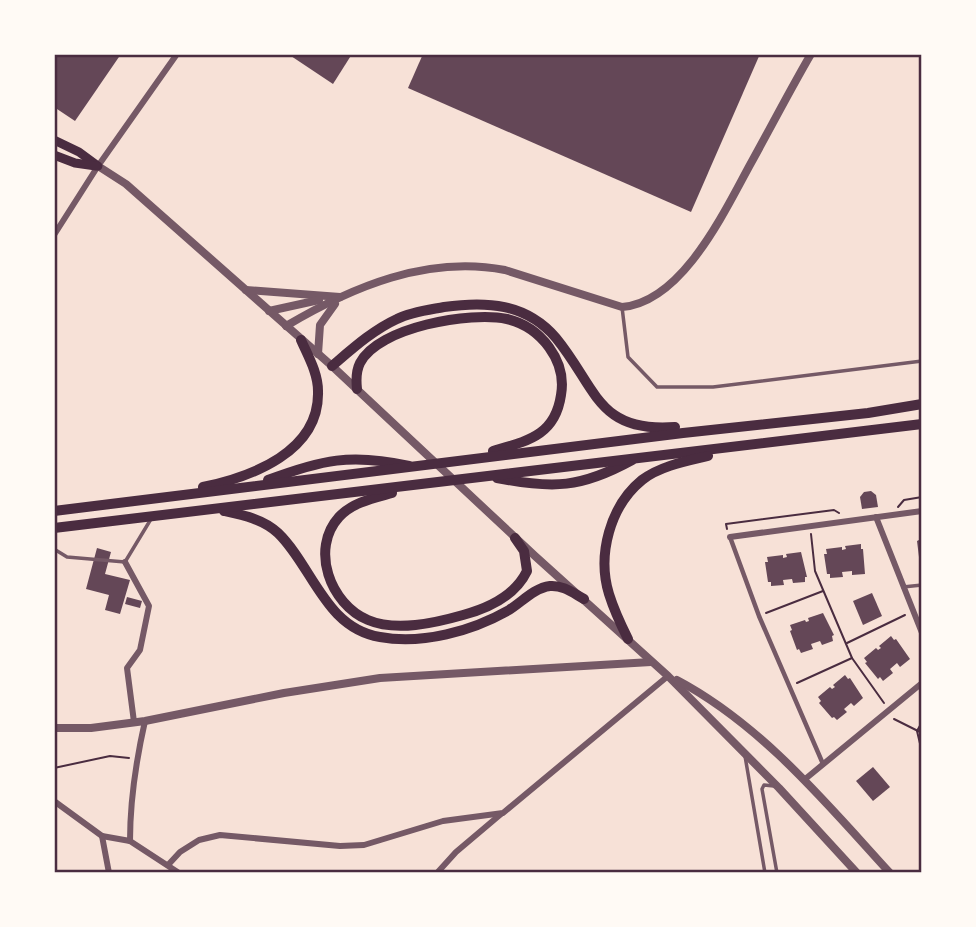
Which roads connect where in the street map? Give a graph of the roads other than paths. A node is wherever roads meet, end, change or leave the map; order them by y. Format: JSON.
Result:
{"nodes":[{"id":1,"x":177,"y":54,"type":"edge"},
{"id":2,"x":811,"y":54,"type":"edge"},
{"id":3,"x":54,"y":140,"type":"edge"},
{"id":4,"x":54,"y":155,"type":"edge"},
{"id":5,"x":98,"y":166,"type":"junction"},
{"id":6,"x":54,"y":235,"type":"edge"},
{"id":7,"x":246,"y":290,"type":"junction"},
{"id":8,"x":343,"y":297,"type":"junction"},
{"id":9,"x":622,"y":307,"type":"junction"},
{"id":10,"x":269,"y":311,"type":"junction"},
{"id":11,"x":286,"y":326,"type":"junction"},
{"id":12,"x":302,"y":340,"type":"junction"},
{"id":13,"x":318,"y":354,"type":"junction"},
{"id":14,"x":922,"y":361,"type":"edge"},
{"id":15,"x":332,"y":366,"type":"junction"},
{"id":16,"x":357,"y":389,"type":"junction"},
{"id":17,"x":922,"y":403,"type":"edge"},
{"id":18,"x":922,"y":424,"type":"edge"},
{"id":19,"x":755,"y":445,"type":"junction"},
{"id":20,"x":637,"y":457,"type":"junction"},
{"id":21,"x":463,"y":460,"type":"junction"},
{"id":22,"x":415,"y":467,"type":"junction"},
{"id":23,"x":487,"y":476,"type":"junction"},
{"id":24,"x":422,"y":484,"type":"junction"},
{"id":25,"x":251,"y":487,"type":"junction"},
{"id":26,"x":122,"y":502,"type":"junction"},
{"id":27,"x":218,"y":509,"type":"junction"},
{"id":28,"x":54,"y":511,"type":"edge"},
{"id":29,"x":922,"y":511,"type":"edge"},
{"id":30,"x":152,"y":517,"type":"junction"},
{"id":31,"x":876,"y":517,"type":"junction"},
{"id":32,"x":54,"y":528,"type":"edge"},
{"id":33,"x":730,"y":537,"type":"joint"},
{"id":34,"x":515,"y":538,"type":"junction"},
{"id":35,"x":54,"y":550,"type":"edge"},
{"id":36,"x":125,"y":562,"type":"junction"},
{"id":37,"x":922,"y":585,"type":"edge"},
{"id":38,"x":902,"y":587,"type":"junction"},
{"id":39,"x":584,"y":599,"type":"junction"},
{"id":40,"x":922,"y":633,"type":"edge"},
{"id":41,"x":628,"y":639,"type":"junction"},
{"id":42,"x":651,"y":662,"type":"junction"},
{"id":43,"x":668,"y":676,"type":"junction"},
{"id":44,"x":922,"y":682,"type":"edge"},
{"id":45,"x":145,"y":721,"type":"junction"},
{"id":46,"x":134,"y":722,"type":"junction"},
{"id":47,"x":54,"y":728,"type":"edge"},
{"id":48,"x":745,"y":754,"type":"junction"},
{"id":49,"x":823,"y":764,"type":"junction"},
{"id":50,"x":804,"y":780,"type":"junction"},
{"id":51,"x":779,"y":788,"type":"junction"},
{"id":52,"x":54,"y":801,"type":"edge"},
{"id":53,"x":503,"y":813,"type":"junction"},
{"id":54,"x":102,"y":836,"type":"junction"},
{"id":55,"x":130,"y":841,"type":"junction"},
{"id":56,"x":169,"y":869,"type":"edge"},
{"id":57,"x":109,"y":873,"type":"edge"},
{"id":58,"x":180,"y":873,"type":"edge"},
{"id":59,"x":437,"y":873,"type":"edge"},
{"id":60,"x":765,"y":873,"type":"edge"},
{"id":61,"x":777,"y":873,"type":"edge"},
{"id":62,"x":857,"y":873,"type":"edge"},
{"id":63,"x":890,"y":873,"type":"edge"}],
"edges":[{"from":1,"to":5,"type":"street"},
{"from":2,"to":9,"type":"street"},
{"from":3,"to":5,"type":"main road"},
{"from":4,"to":5,"type":"main road"},
{"from":5,"to":6,"type":"street"},
{"from":5,"to":7,"type":"street"},
{"from":7,"to":8,"type":"street"},
{"from":7,"to":10,"type":"street"},
{"from":8,"to":9,"type":"street"},
{"from":8,"to":10,"type":"street"},
{"from":8,"to":11,"type":"street"},
{"from":8,"to":13,"type":"street"},
{"from":9,"to":14,"type":"lane"},
{"from":10,"to":11,"type":"street"},
{"from":11,"to":12,"type":"street"},
{"from":12,"to":13,"type":"street"},
{"from":12,"to":26,"type":"highway"},
{"from":13,"to":15,"type":"street"},
{"from":15,"to":16,"type":"street"},
{"from":15,"to":17,"type":"highway"},
{"from":16,"to":21,"type":"highway"},
{"from":16,"to":34,"type":"street"},
{"from":17,"to":21,"type":"highway"},
{"from":18,"to":19,"type":"highway"},
{"from":19,"to":20,"type":"highway"},
{"from":19,"to":41,"type":"highway"},
{"from":20,"to":23,"type":"highway"},
{"from":20,"to":23,"type":"highway"},
{"from":21,"to":22,"type":"highway"},
{"from":22,"to":25,"type":"highway"},
{"from":22,"to":25,"type":"highway"},
{"from":23,"to":24,"type":"highway"},
{"from":24,"to":27,"type":"highway"},
{"from":24,"to":34,"type":"highway"},
{"from":25,"to":26,"type":"highway"},
{"from":26,"to":28,"type":"highway"},
{"from":27,"to":30,"type":"highway"},
{"from":27,"to":39,"type":"highway"},
{"from":29,"to":31,"type":"street"},
{"from":30,"to":32,"type":"highway"},
{"from":30,"to":36,"type":"lane"},
{"from":31,"to":33,"type":"street"},
{"from":31,"to":38,"type":"street"},
{"from":33,"to":49,"type":"street"},
{"from":34,"to":39,"type":"street"},
{"from":35,"to":36,"type":"lane"},
{"from":36,"to":46,"type":"street"},
{"from":37,"to":38,"type":"lane"},
{"from":38,"to":40,"type":"street"},
{"from":39,"to":41,"type":"street"},
{"from":41,"to":42,"type":"street"},
{"from":42,"to":43,"type":"street"},
{"from":42,"to":45,"type":"street"},
{"from":43,"to":48,"type":"street"},
{"from":43,"to":50,"type":"street"},
{"from":43,"to":53,"type":"street"},
{"from":44,"to":49,"type":"street"},
{"from":45,"to":46,"type":"street"},
{"from":45,"to":55,"type":"street"},
{"from":46,"to":47,"type":"street"},
{"from":48,"to":51,"type":"street"},
{"from":48,"to":60,"type":"lane"},
{"from":49,"to":50,"type":"street"},
{"from":50,"to":63,"type":"street"},
{"from":51,"to":61,"type":"lane"},
{"from":51,"to":62,"type":"street"},
{"from":52,"to":54,"type":"street"},
{"from":53,"to":56,"type":"street"},
{"from":53,"to":59,"type":"street"},
{"from":54,"to":55,"type":"street"},
{"from":54,"to":57,"type":"street"},
{"from":55,"to":56,"type":"street"},
{"from":56,"to":58,"type":"street"}]}
